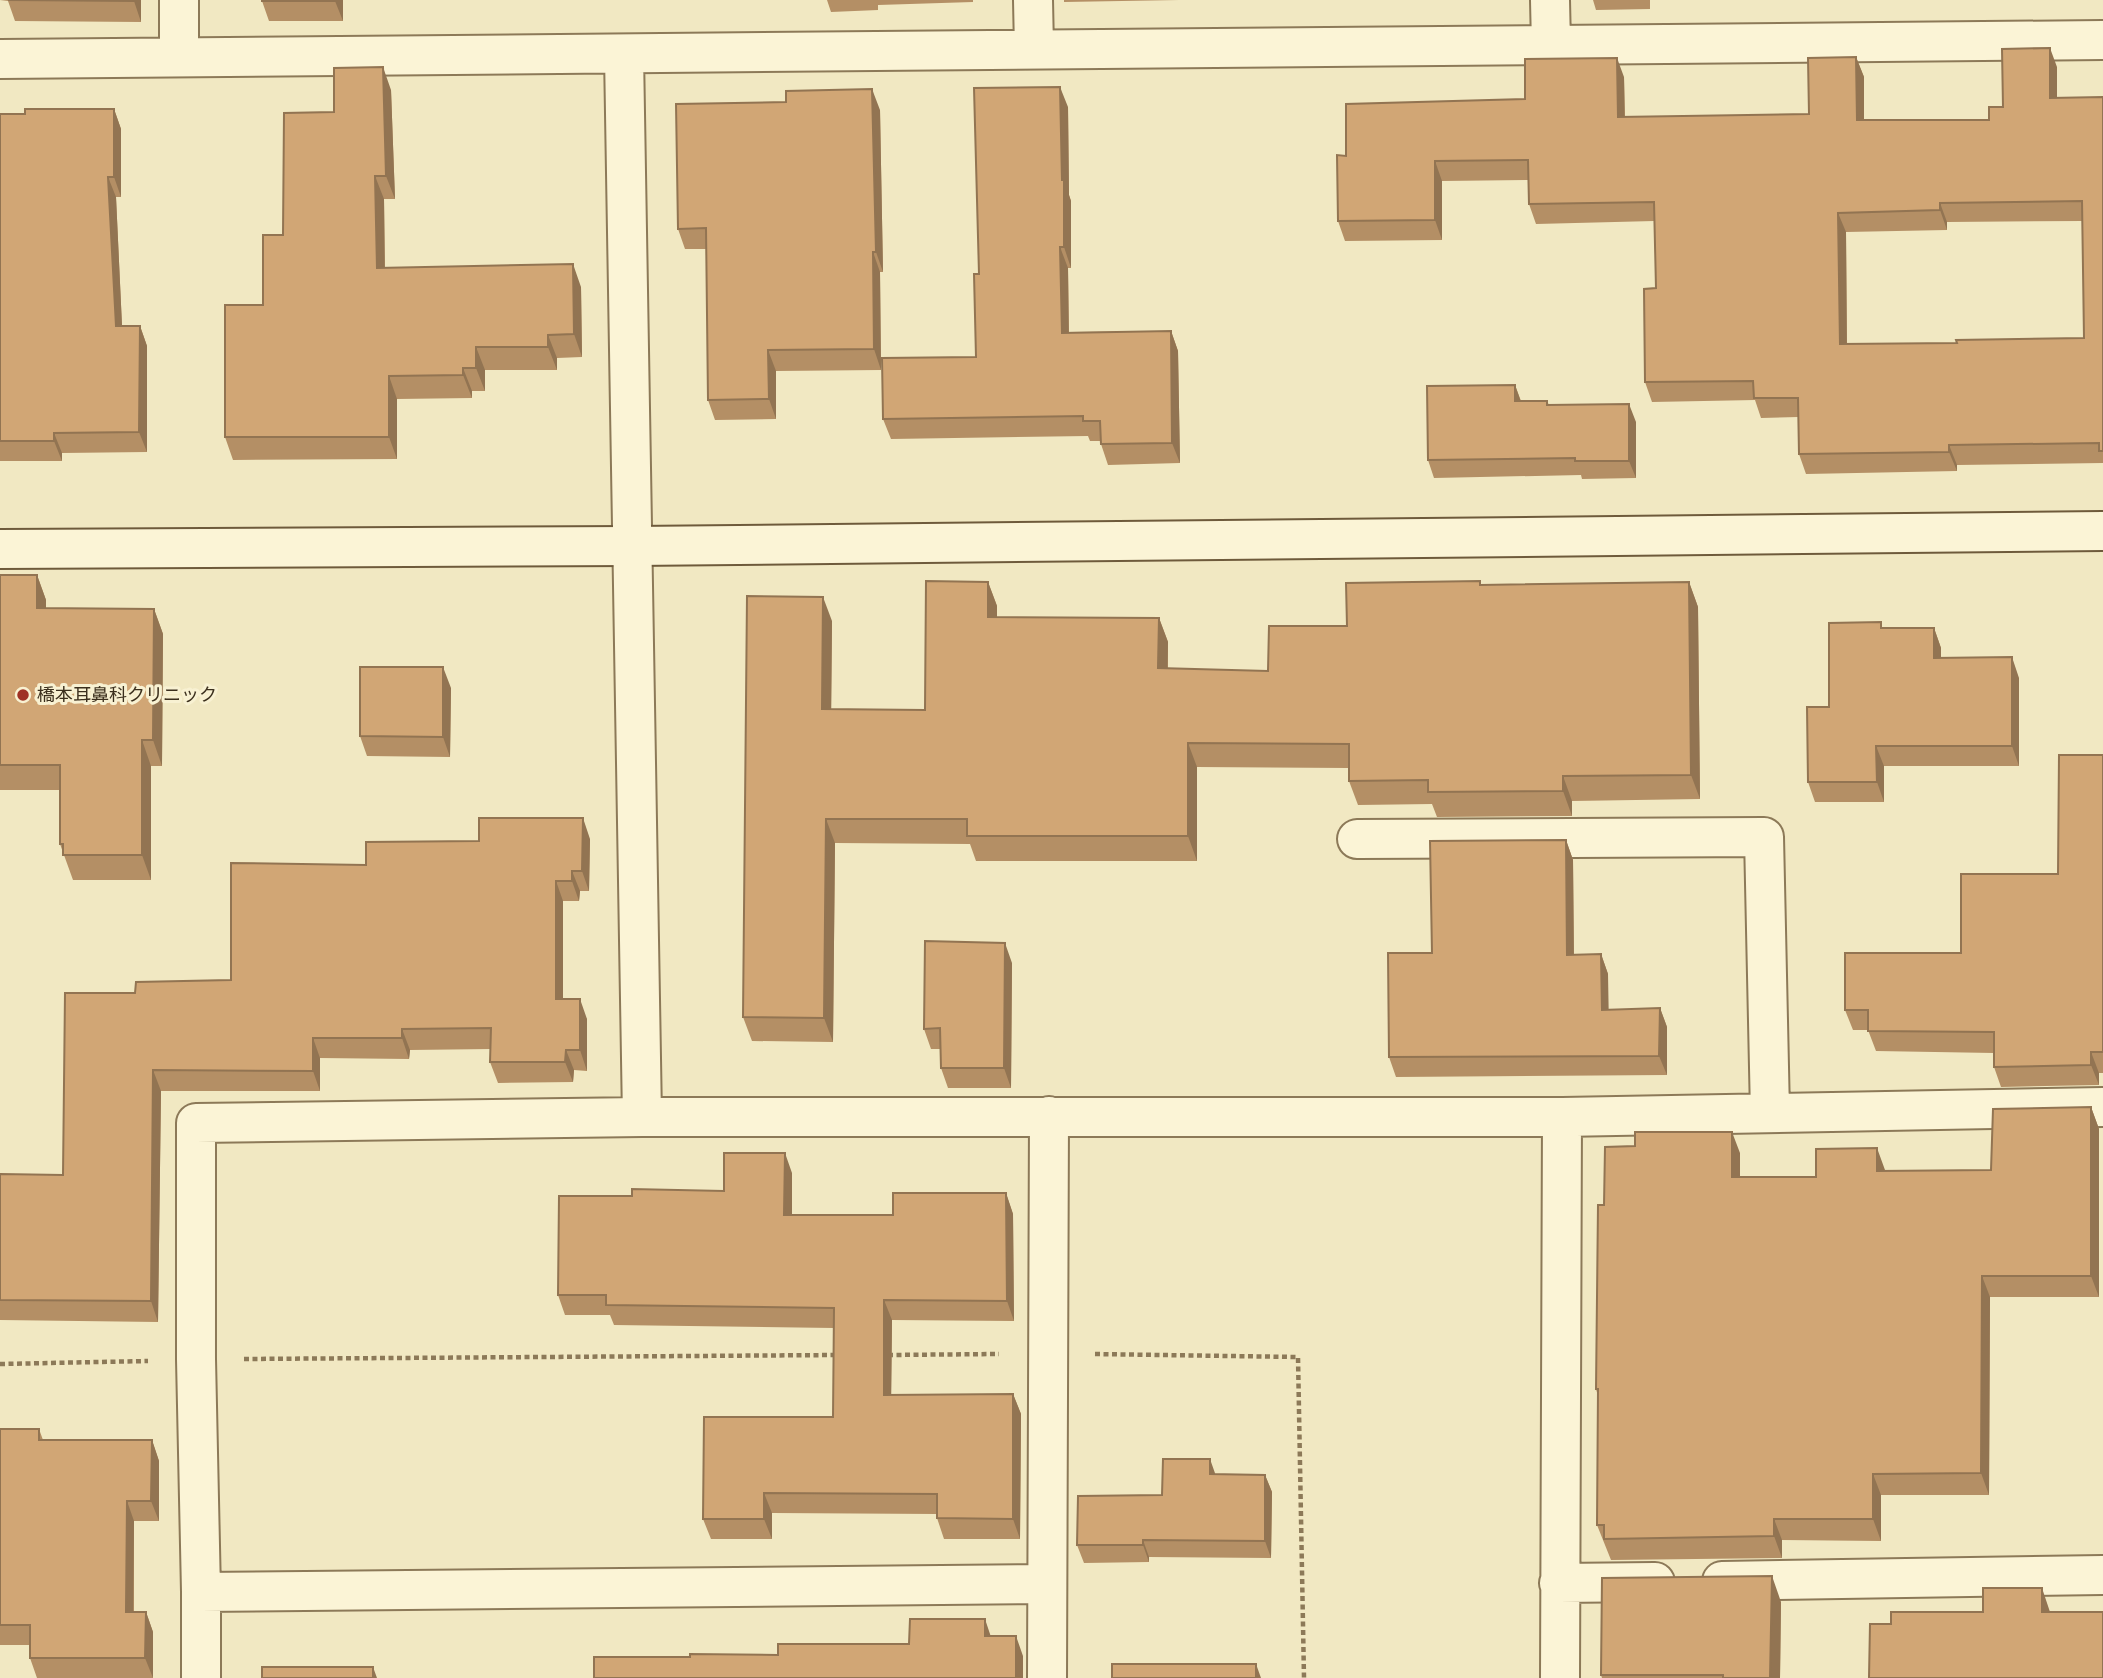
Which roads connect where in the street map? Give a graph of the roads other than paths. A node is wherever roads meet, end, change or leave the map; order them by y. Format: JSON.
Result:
{"nodes":[{"id":1,"x":179,"y":0,"type":"edge"},
{"id":2,"x":1033,"y":0,"type":"edge"},
{"id":3,"x":1550,"y":0,"type":"edge"},
{"id":4,"x":2103,"y":40,"type":"edge"},
{"id":5,"x":1551,"y":45,"type":"junction"},
{"id":6,"x":1034,"y":49,"type":"junction"},
{"id":7,"x":624,"y":54,"type":"junction"},
{"id":8,"x":179,"y":56,"type":"junction"},
{"id":9,"x":0,"y":59,"type":"edge"},
{"id":10,"x":2103,"y":531,"type":"edge"},
{"id":11,"x":634,"y":546,"type":"junction"},
{"id":12,"x":0,"y":549,"type":"edge"},
{"id":13,"x":1357,"y":839,"type":"dead end"},
{"id":14,"x":2103,"y":1107,"type":"edge"},
{"id":15,"x":1770,"y":1113,"type":"junction"},
{"id":16,"x":1049,"y":1116,"type":"junction"},
{"id":17,"x":642,"y":1117,"type":"junction"},
{"id":18,"x":1562,"y":1117,"type":"junction"},
{"id":19,"x":2103,"y":1574,"type":"edge"},
{"id":20,"x":1559,"y":1583,"type":"junction"},
{"id":21,"x":1047,"y":1584,"type":"junction"},
{"id":22,"x":201,"y":1592,"type":"junction"},
{"id":23,"x":201,"y":1678,"type":"edge"},
{"id":24,"x":1047,"y":1678,"type":"edge"},
{"id":25,"x":1560,"y":1678,"type":"edge"}],
"edges":[{"from":1,"to":8,"type":"street"},
{"from":2,"to":6,"type":"street"},
{"from":3,"to":5,"type":"street"},
{"from":4,"to":5,"type":"street"},
{"from":5,"to":6,"type":"street"},
{"from":6,"to":7,"type":"street"},
{"from":7,"to":8,"type":"street"},
{"from":7,"to":11,"type":"street"},
{"from":8,"to":9,"type":"street"},
{"from":10,"to":11,"type":"street"},
{"from":11,"to":12,"type":"street"},
{"from":11,"to":17,"type":"street"},
{"from":13,"to":15,"type":"street"},
{"from":14,"to":15,"type":"street"},
{"from":15,"to":18,"type":"street"},
{"from":16,"to":17,"type":"street"},
{"from":16,"to":18,"type":"street"},
{"from":16,"to":21,"type":"street"},
{"from":17,"to":22,"type":"street"},
{"from":18,"to":20,"type":"street"},
{"from":19,"to":20,"type":"street"},
{"from":20,"to":25,"type":"street"},
{"from":21,"to":22,"type":"street"},
{"from":21,"to":24,"type":"street"},
{"from":22,"to":23,"type":"street"}]}
